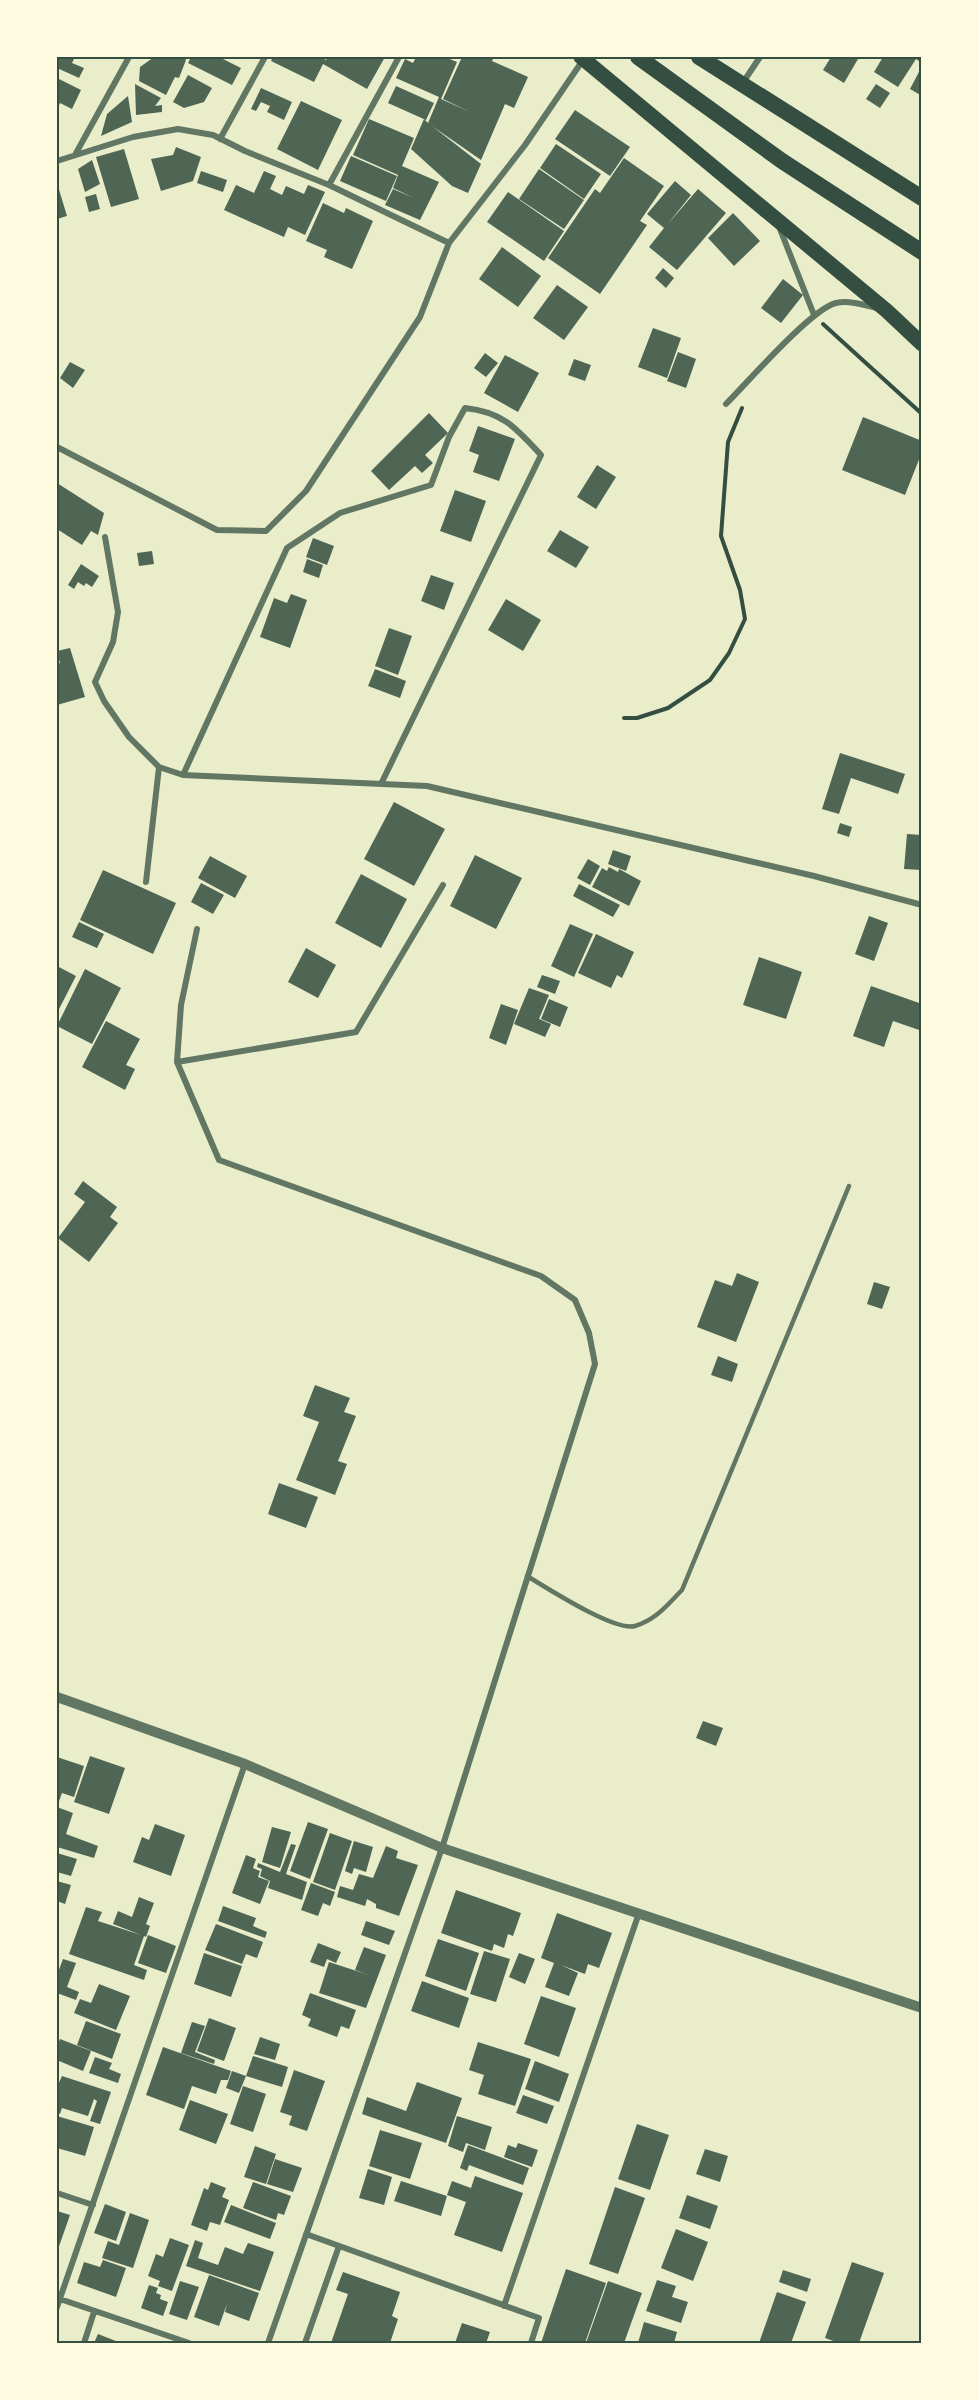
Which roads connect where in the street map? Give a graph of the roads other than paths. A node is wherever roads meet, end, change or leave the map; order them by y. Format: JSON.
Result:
{"nodes":[{"id":1,"x":129,"y":57,"type":"edge"},
{"id":2,"x":266,"y":57,"type":"edge"},
{"id":3,"x":399,"y":57,"type":"edge"},
{"id":4,"x":638,"y":57,"type":"edge"},
{"id":5,"x":699,"y":57,"type":"edge"},
{"id":6,"x":760,"y":57,"type":"edge"},
{"id":7,"x":582,"y":58,"type":"edge"},
{"id":8,"x":742,"y":84,"type":"junction"},
{"id":9,"x":220,"y":139,"type":"junction"},
{"id":10,"x":75,"y":156,"type":"junction"},
{"id":11,"x":57,"y":161,"type":"edge"},
{"id":12,"x":329,"y":185,"type":"junction"},
{"id":13,"x":922,"y":198,"type":"edge"},
{"id":14,"x":777,"y":220,"type":"junction"},
{"id":15,"x":449,"y":243,"type":"junction"},
{"id":16,"x":922,"y":252,"type":"edge"},
{"id":17,"x":887,"y":311,"type":"junction"},
{"id":18,"x":814,"y":315,"type":"junction"},
{"id":19,"x":922,"y":344,"type":"edge"},
{"id":20,"x":726,"y":404,"type":"dead end"},
{"id":21,"x":57,"y":447,"type":"edge"},
{"id":22,"x":105,"y":537,"type":"dead end"},
{"id":23,"x":159,"y":767,"type":"junction"},
{"id":24,"x":183,"y":775,"type":"junction"},
{"id":25,"x":381,"y":784,"type":"junction"},
{"id":26,"x":146,"y":882,"type":"dead end"},
{"id":27,"x":443,"y":885,"type":"dead end"},
{"id":28,"x":922,"y":905,"type":"edge"},
{"id":29,"x":197,"y":929,"type":"dead end"},
{"id":30,"x":177,"y":1062,"type":"junction"},
{"id":31,"x":849,"y":1185,"type":"dead end"},
{"id":32,"x":527,"y":1576,"type":"junction"},
{"id":33,"x":57,"y":1697,"type":"edge"},
{"id":34,"x":245,"y":1764,"type":"junction"},
{"id":35,"x":442,"y":1848,"type":"junction"},
{"id":36,"x":639,"y":1913,"type":"junction"},
{"id":37,"x":922,"y":2008,"type":"edge"},
{"id":38,"x":57,"y":2193,"type":"edge"},
{"id":39,"x":93,"y":2205,"type":"junction"},
{"id":40,"x":306,"y":2234,"type":"junction"},
{"id":41,"x":339,"y":2246,"type":"junction"},
{"id":42,"x":60,"y":2299,"type":"junction"},
{"id":43,"x":504,"y":2306,"type":"junction"},
{"id":44,"x":57,"y":2307,"type":"edge"},
{"id":45,"x":94,"y":2312,"type":"junction"},
{"id":46,"x":84,"y":2343,"type":"edge"},
{"id":47,"x":189,"y":2343,"type":"edge"},
{"id":48,"x":268,"y":2343,"type":"edge"},
{"id":49,"x":305,"y":2343,"type":"edge"},
{"id":50,"x":531,"y":2343,"type":"edge"}],
"edges":[{"from":1,"to":10,"type":"street"},
{"from":2,"to":9,"type":"street"},
{"from":3,"to":12,"type":"street"},
{"from":4,"to":16,"type":"highway"},
{"from":5,"to":8,"type":"highway"},
{"from":6,"to":8,"type":"street"},
{"from":7,"to":14,"type":"main road"},
{"from":7,"to":15,"type":"street"},
{"from":8,"to":13,"type":"highway"},
{"from":9,"to":10,"type":"street"},
{"from":9,"to":12,"type":"street"},
{"from":10,"to":11,"type":"street"},
{"from":12,"to":15,"type":"street"},
{"from":14,"to":17,"type":"main road"},
{"from":14,"to":18,"type":"street"},
{"from":15,"to":21,"type":"street"},
{"from":17,"to":18,"type":"street"},
{"from":17,"to":19,"type":"main road"},
{"from":18,"to":20,"type":"street"},
{"from":22,"to":23,"type":"street"},
{"from":23,"to":24,"type":"street"},
{"from":23,"to":26,"type":"street"},
{"from":24,"to":25,"type":"street"},
{"from":24,"to":25,"type":"street"},
{"from":25,"to":28,"type":"street"},
{"from":27,"to":30,"type":"street"},
{"from":29,"to":30,"type":"street"},
{"from":30,"to":32,"type":"street"},
{"from":31,"to":32,"type":"lane"},
{"from":32,"to":35,"type":"street"},
{"from":33,"to":34,"type":"street"},
{"from":34,"to":35,"type":"street"},
{"from":34,"to":39,"type":"street"},
{"from":35,"to":36,"type":"street"},
{"from":35,"to":40,"type":"street"},
{"from":36,"to":37,"type":"street"},
{"from":36,"to":43,"type":"street"},
{"from":38,"to":39,"type":"street"},
{"from":39,"to":42,"type":"street"},
{"from":40,"to":41,"type":"street"},
{"from":40,"to":48,"type":"street"},
{"from":41,"to":43,"type":"street"},
{"from":41,"to":49,"type":"street"},
{"from":42,"to":44,"type":"street"},
{"from":42,"to":45,"type":"street"},
{"from":43,"to":50,"type":"street"},
{"from":45,"to":46,"type":"street"},
{"from":45,"to":47,"type":"street"}]}
